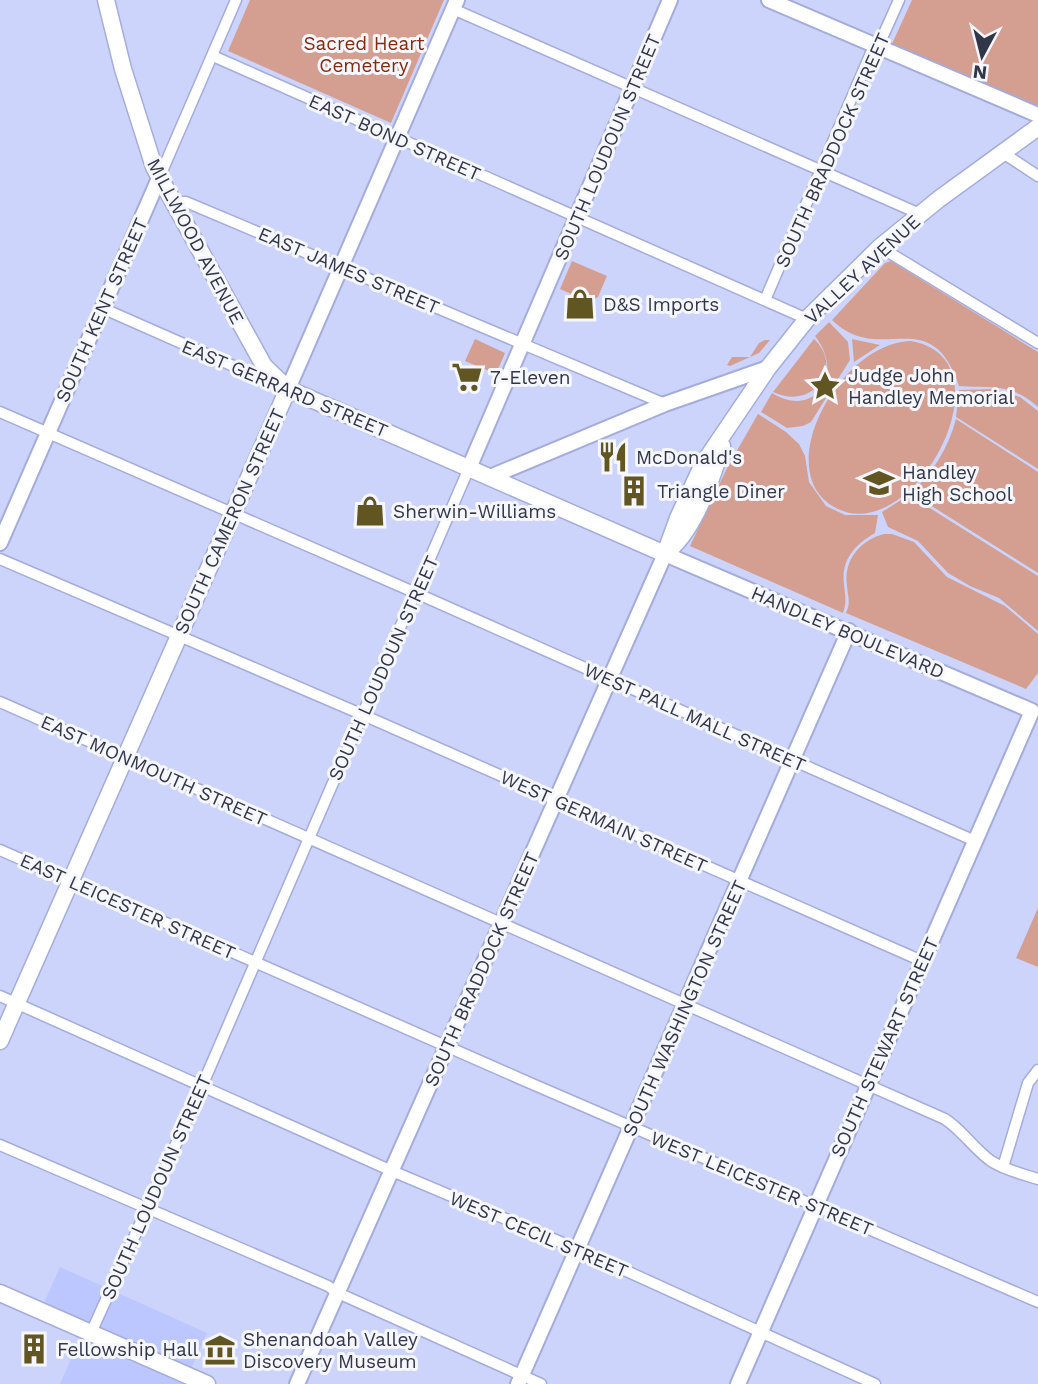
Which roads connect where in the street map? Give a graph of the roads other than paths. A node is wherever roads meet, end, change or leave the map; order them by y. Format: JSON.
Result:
{"nodes":[{"id":1,"x":106,"y":0,"type":"edge"},
{"id":2,"x":236,"y":0,"type":"edge"},
{"id":3,"x":670,"y":0,"type":"edge"},
{"id":4,"x":769,"y":0,"type":"edge"},
{"id":5,"x":900,"y":0,"type":"edge"},
{"id":6,"x":455,"y":5,"type":"edge"},
{"id":7,"x":878,"y":47,"type":"junction"},
{"id":8,"x":213,"y":56,"type":"junction"},
{"id":9,"x":632,"y":88,"type":"junction"},
{"id":10,"x":1038,"y":115,"type":"edge"},
{"id":11,"x":1038,"y":127,"type":"edge"},
{"id":12,"x":397,"y":137,"type":"junction"},
{"id":13,"x":1003,"y":153,"type":"junction"},
{"id":14,"x":821,"y":171,"type":"junction"},
{"id":15,"x":160,"y":176,"type":"junction"},
{"id":16,"x":1038,"y":176,"type":"edge"},
{"id":17,"x":175,"y":202,"type":"junction"},
{"id":18,"x":920,"y":214,"type":"junction"},
{"id":19,"x":577,"y":218,"type":"junction"},
{"id":20,"x":880,"y":247,"type":"junction"},
{"id":21,"x":341,"y":266,"type":"junction"},
{"id":22,"x":765,"y":300,"type":"junction"},
{"id":23,"x":102,"y":308,"type":"junction"},
{"id":24,"x":807,"y":318,"type":"junction"},
{"id":25,"x":1038,"y":343,"type":"edge"},
{"id":26,"x":522,"y":344,"type":"junction"},
{"id":27,"x":768,"y":368,"type":"junction"},
{"id":28,"x":288,"y":389,"type":"junction"},
{"id":29,"x":665,"y":404,"type":"junction"},
{"id":30,"x":0,"y":412,"type":"edge"},
{"id":31,"x":47,"y":432,"type":"junction"},
{"id":32,"x":469,"y":468,"type":"junction"},
{"id":33,"x":490,"y":477,"type":"junction"},
{"id":34,"x":233,"y":513,"type":"junction"},
{"id":35,"x":0,"y":543,"type":"edge"},
{"id":36,"x":665,"y":554,"type":"junction"},
{"id":37,"x":0,"y":559,"type":"edge"},
{"id":38,"x":416,"y":593,"type":"junction"},
{"id":39,"x":849,"y":631,"type":"junction"},
{"id":40,"x":178,"y":636,"type":"junction"},
{"id":41,"x":609,"y":679,"type":"junction"},
{"id":42,"x":0,"y":702,"type":"edge"},
{"id":43,"x":1036,"y":714,"type":"edge"},
{"id":44,"x":362,"y":715,"type":"junction"},
{"id":45,"x":125,"y":757,"type":"junction"},
{"id":46,"x":793,"y":760,"type":"junction"},
{"id":47,"x":556,"y":800,"type":"junction"},
{"id":48,"x":309,"y":837,"type":"junction"},
{"id":49,"x":975,"y":841,"type":"junction"},
{"id":50,"x":0,"y":850,"type":"edge"},
{"id":51,"x":71,"y":881,"type":"junction"},
{"id":52,"x":739,"y":881,"type":"junction"},
{"id":53,"x":502,"y":923,"type":"junction"},
{"id":54,"x":922,"y":961,"type":"junction"},
{"id":55,"x":255,"y":962,"type":"junction"},
{"id":56,"x":0,"y":996,"type":"edge"},
{"id":57,"x":16,"y":1003,"type":"junction"},
{"id":58,"x":685,"y":1004,"type":"junction"},
{"id":59,"x":0,"y":1041,"type":"edge"},
{"id":60,"x":447,"y":1046,"type":"junction"},
{"id":61,"x":1038,"y":1070,"type":"edge"},
{"id":62,"x":868,"y":1085,"type":"junction"},
{"id":63,"x":201,"y":1086,"type":"junction"},
{"id":64,"x":631,"y":1126,"type":"junction"},
{"id":65,"x":0,"y":1145,"type":"edge"},
{"id":66,"x":1003,"y":1167,"type":"junction"},
{"id":67,"x":392,"y":1171,"type":"junction"},
{"id":68,"x":1038,"y":1180,"type":"edge"},
{"id":69,"x":815,"y":1206,"type":"junction"},
{"id":70,"x":148,"y":1208,"type":"junction"},
{"id":71,"x":577,"y":1249,"type":"junction"},
{"id":72,"x":0,"y":1293,"type":"edge"},
{"id":73,"x":338,"y":1293,"type":"junction"},
{"id":74,"x":1038,"y":1302,"type":"edge"},
{"id":75,"x":761,"y":1331,"type":"junction"},
{"id":76,"x":91,"y":1334,"type":"junction"},
{"id":77,"x":520,"y":1380,"type":"edge"},
{"id":78,"x":207,"y":1384,"type":"edge"},
{"id":79,"x":298,"y":1384,"type":"edge"},
{"id":80,"x":541,"y":1384,"type":"edge"},
{"id":81,"x":737,"y":1384,"type":"edge"},
{"id":82,"x":875,"y":1384,"type":"edge"}],
"edges":[{"from":1,"to":15,"type":"main road","name":"MILLWOOD AVENUE"},
{"from":2,"to":8,"type":"street","name":"SOUTH KENT STREET"},
{"from":3,"to":9,"type":"street","name":"SOUTH LOUDOUN STREET"},
{"from":4,"to":7,"type":"street"},
{"from":5,"to":7,"type":"street","name":"SOUTH BRADDOCK STREET"},
{"from":6,"to":9,"type":"street"},
{"from":6,"to":12,"type":"street","name":"SOUTH CAMERON STREET"},
{"from":7,"to":10,"type":"street"},
{"from":7,"to":14,"type":"street","name":"SOUTH BRADDOCK STREET"},
{"from":8,"to":12,"type":"street","name":"EAST BOND STREET"},
{"from":8,"to":15,"type":"street","name":"SOUTH KENT STREET"},
{"from":9,"to":14,"type":"street"},
{"from":9,"to":19,"type":"street","name":"SOUTH LOUDOUN STREET"},
{"from":11,"to":13,"type":"main road","name":"VALLEY AVENUE"},
{"from":12,"to":19,"type":"street","name":"EAST BOND STREET"},
{"from":12,"to":21,"type":"street","name":"SOUTH CAMERON STREET"},
{"from":13,"to":16,"type":"street"},
{"from":13,"to":18,"type":"main road","name":"VALLEY AVENUE"},
{"from":14,"to":18,"type":"street"},
{"from":14,"to":22,"type":"street","name":"SOUTH BRADDOCK STREET"},
{"from":15,"to":17,"type":"main road","name":"MILLWOOD AVENUE"},
{"from":15,"to":23,"type":"street","name":"SOUTH KENT STREET"},
{"from":17,"to":21,"type":"street","name":"EAST JAMES STREET"},
{"from":17,"to":28,"type":"main road","name":"MILLWOOD AVENUE"},
{"from":18,"to":20,"type":"main road","name":"VALLEY AVENUE"},
{"from":19,"to":22,"type":"street","name":"EAST BOND STREET"},
{"from":19,"to":26,"type":"street","name":"SOUTH LOUDOUN STREET"},
{"from":20,"to":24,"type":"main road","name":"VALLEY AVENUE"},
{"from":20,"to":25,"type":"street"},
{"from":21,"to":26,"type":"street","name":"EAST JAMES STREET"},
{"from":21,"to":28,"type":"street","name":"SOUTH CAMERON STREET"},
{"from":22,"to":24,"type":"street","name":"EAST BOND STREET"},
{"from":23,"to":28,"type":"street","name":"EAST GERRARD STREET"},
{"from":23,"to":31,"type":"street","name":"SOUTH KENT STREET"},
{"from":24,"to":27,"type":"main road","name":"VALLEY AVENUE"},
{"from":26,"to":29,"type":"street","name":"EAST JAMES STREET"},
{"from":26,"to":32,"type":"street","name":"SOUTH LOUDOUN STREET"},
{"from":27,"to":29,"type":"street"},
{"from":27,"to":36,"type":"main road","name":"SOUTH BRADDOCK STREET"},
{"from":28,"to":32,"type":"main road","name":"EAST GERRARD STREET"},
{"from":28,"to":34,"type":"main road","name":"SOUTH CAMERON STREET"},
{"from":29,"to":33,"type":"street"},
{"from":30,"to":31,"type":"street","name":"WEST PALL MALL STREET"},
{"from":31,"to":34,"type":"street","name":"WEST PALL MALL STREET"},
{"from":31,"to":35,"type":"street","name":"SOUTH KENT STREET"},
{"from":32,"to":33,"type":"main road","name":"EAST GERRARD STREET"},
{"from":32,"to":38,"type":"street","name":"SOUTH LOUDOUN STREET"},
{"from":33,"to":36,"type":"main road","name":"EAST GERRARD STREET"},
{"from":34,"to":38,"type":"street","name":"WEST PALL MALL STREET"},
{"from":34,"to":40,"type":"main road","name":"SOUTH CAMERON STREET"},
{"from":36,"to":39,"type":"street","name":"HANDLEY BOULEVARD"},
{"from":36,"to":41,"type":"street","name":"SOUTH BRADDOCK STREET"},
{"from":37,"to":40,"type":"street","name":"WEST GERMAIN STREET"},
{"from":38,"to":41,"type":"street","name":"WEST PALL MALL STREET"},
{"from":38,"to":44,"type":"street","name":"SOUTH LOUDOUN STREET"},
{"from":39,"to":43,"type":"street","name":"HANDLEY BOULEVARD"},
{"from":39,"to":46,"type":"street","name":"SOUTH WASHINGTON STREET"},
{"from":40,"to":44,"type":"street","name":"WEST GERMAIN STREET"},
{"from":40,"to":45,"type":"main road","name":"SOUTH CAMERON STREET"},
{"from":41,"to":46,"type":"street","name":"WEST PALL MALL STREET"},
{"from":41,"to":47,"type":"street","name":"SOUTH BRADDOCK STREET"},
{"from":42,"to":45,"type":"street","name":"EAST MONMOUTH STREET"},
{"from":43,"to":49,"type":"street","name":"SOUTH STEWART STREET"},
{"from":44,"to":47,"type":"street","name":"WEST GERMAIN STREET"},
{"from":44,"to":48,"type":"street","name":"SOUTH LOUDOUN STREET"},
{"from":45,"to":48,"type":"street","name":"EAST MONMOUTH STREET"},
{"from":45,"to":51,"type":"main road","name":"SOUTH CAMERON STREET"},
{"from":46,"to":49,"type":"street","name":"WEST PALL MALL STREET"},
{"from":46,"to":52,"type":"street","name":"SOUTH WASHINGTON STREET"},
{"from":47,"to":52,"type":"street","name":"WEST GERMAIN STREET"},
{"from":47,"to":53,"type":"street","name":"SOUTH BRADDOCK STREET"},
{"from":48,"to":53,"type":"street","name":"EAST MONMOUTH STREET"},
{"from":48,"to":55,"type":"street","name":"SOUTH LOUDOUN STREET"},
{"from":49,"to":54,"type":"street","name":"SOUTH STEWART STREET"},
{"from":50,"to":51,"type":"street","name":"EAST LEICESTER STREET"},
{"from":51,"to":55,"type":"street","name":"EAST LEICESTER STREET"},
{"from":51,"to":57,"type":"main road","name":"SOUTH CAMERON STREET"},
{"from":52,"to":54,"type":"street","name":"WEST GERMAIN STREET"},
{"from":52,"to":58,"type":"street","name":"SOUTH WASHINGTON STREET"},
{"from":53,"to":58,"type":"street","name":"EAST MONMOUTH STREET"},
{"from":53,"to":60,"type":"street","name":"SOUTH BRADDOCK STREET"},
{"from":54,"to":62,"type":"street","name":"SOUTH STEWART STREET"},
{"from":55,"to":60,"type":"street","name":"WEST LEICESTER STREET"},
{"from":55,"to":63,"type":"street","name":"SOUTH LOUDOUN STREET"},
{"from":56,"to":57,"type":"street","name":"WEST CECIL STREET"},
{"from":57,"to":59,"type":"main road","name":"SOUTH CAMERON STREET"},
{"from":57,"to":63,"type":"street","name":"WEST CECIL STREET"},
{"from":58,"to":62,"type":"street","name":"EAST MONMOUTH STREET"},
{"from":58,"to":64,"type":"street","name":"SOUTH WASHINGTON STREET"},
{"from":60,"to":64,"type":"street","name":"WEST LEICESTER STREET"},
{"from":60,"to":67,"type":"street","name":"SOUTH BRADDOCK STREET"},
{"from":61,"to":66,"type":"street"},
{"from":62,"to":66,"type":"street","name":"EAST MONMOUTH STREET"},
{"from":62,"to":69,"type":"street","name":"SOUTH STEWART STREET"},
{"from":63,"to":67,"type":"street","name":"WEST CECIL STREET"},
{"from":63,"to":70,"type":"street","name":"SOUTH LOUDOUN STREET"},
{"from":64,"to":69,"type":"street","name":"WEST LEICESTER STREET"},
{"from":64,"to":71,"type":"street","name":"SOUTH WASHINGTON STREET"},
{"from":65,"to":70,"type":"street"},
{"from":66,"to":68,"type":"street","name":"EAST MONMOUTH STREET"},
{"from":67,"to":71,"type":"street","name":"WEST CECIL STREET"},
{"from":67,"to":73,"type":"street","name":"SOUTH BRADDOCK STREET"},
{"from":69,"to":74,"type":"street","name":"WEST LEICESTER STREET"},
{"from":69,"to":75,"type":"street","name":"SOUTH STEWART STREET"},
{"from":70,"to":73,"type":"street"},
{"from":70,"to":76,"type":"street","name":"SOUTH LOUDOUN STREET"},
{"from":71,"to":75,"type":"street","name":"WEST CECIL STREET"},
{"from":71,"to":77,"type":"street","name":"SOUTH WASHINGTON STREET"},
{"from":72,"to":76,"type":"main road"},
{"from":73,"to":77,"type":"street"},
{"from":73,"to":79,"type":"street","name":"SOUTH BRADDOCK STREET"},
{"from":75,"to":81,"type":"street","name":"SOUTH STEWART STREET"},
{"from":75,"to":82,"type":"street","name":"WEST CECIL STREET"},
{"from":76,"to":78,"type":"main road"},
{"from":77,"to":80,"type":"street"}]}
